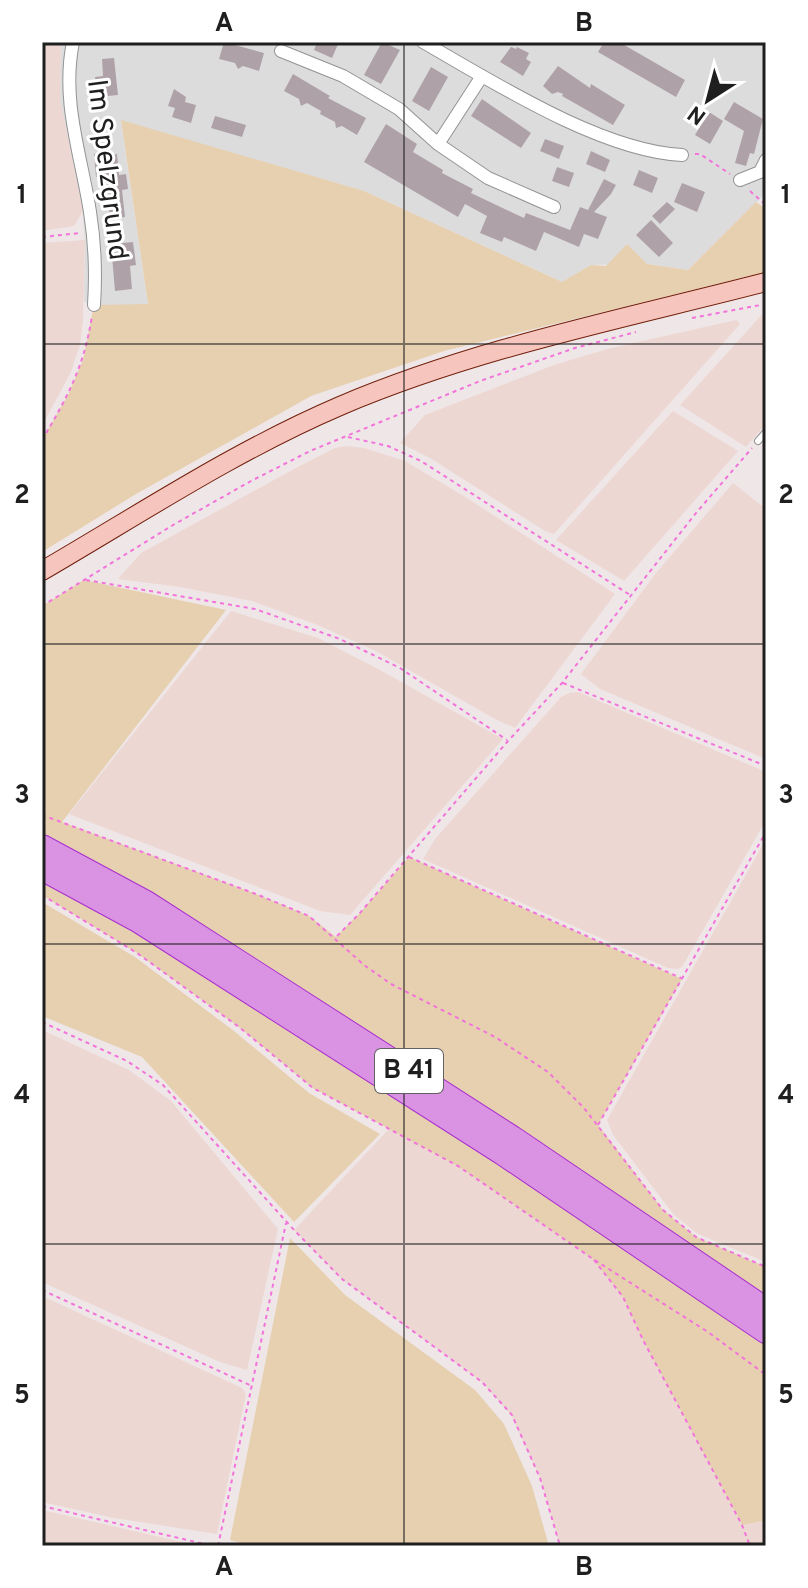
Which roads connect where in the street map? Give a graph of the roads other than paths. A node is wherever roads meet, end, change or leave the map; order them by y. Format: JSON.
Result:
{"nodes":[{"id":1,"x":73,"y":42,"type":"edge"},
{"id":2,"x":423,"y":42,"type":"edge"},
{"id":3,"x":281,"y":51,"type":"dead end"},
{"id":4,"x":482,"y":76,"type":"junction"},
{"id":5,"x":438,"y":144,"type":"junction"},
{"id":6,"x":682,"y":155,"type":"road end"},
{"id":7,"x":766,"y":160,"type":"edge"},
{"id":8,"x":740,"y":180,"type":"road end"},
{"id":9,"x":554,"y":207,"type":"dead end"},
{"id":10,"x":766,"y":282,"type":"edge"},
{"id":11,"x":94,"y":305,"type":"road end"},
{"id":12,"x":766,"y":432,"type":"edge"},
{"id":13,"x":758,"y":441,"type":"road end"},
{"id":14,"x":42,"y":571,"type":"edge"},
{"id":15,"x":42,"y":847,"type":"edge"},
{"id":16,"x":42,"y":868,"type":"edge"},
{"id":17,"x":766,"y":1310,"type":"edge"},
{"id":18,"x":766,"y":1331,"type":"edge"}],
"edges":[{"from":1,"to":11,"type":"street","name":"Im Spelzgrund"},
{"from":2,"to":4,"type":"street"},
{"from":3,"to":5,"type":"street"},
{"from":4,"to":5,"type":"street"},
{"from":4,"to":6,"type":"street"},
{"from":5,"to":9,"type":"street"},
{"from":7,"to":8,"type":"street"},
{"from":10,"to":14,"type":"main road"},
{"from":12,"to":13,"type":"lane"},
{"from":15,"to":17,"type":"highway","number":"B 41"},
{"from":16,"to":18,"type":"highway","number":"B 41"}]}
